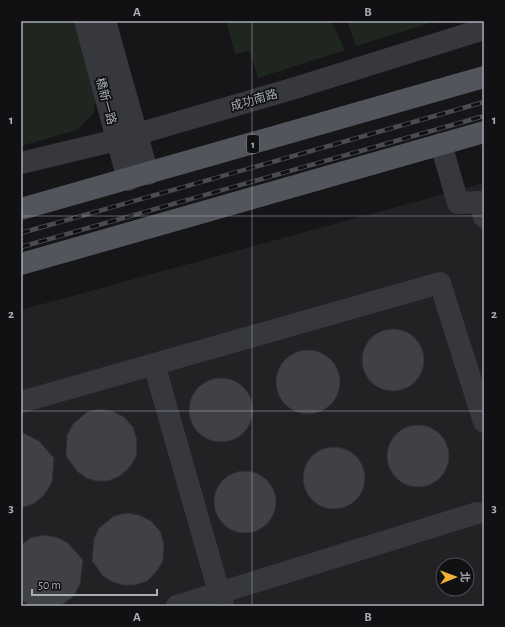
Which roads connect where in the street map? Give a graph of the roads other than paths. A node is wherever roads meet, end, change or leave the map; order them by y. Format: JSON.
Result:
{"nodes":[{"id":1,"x":85,"y":21,"type":"edge"},
{"id":2,"x":105,"y":21,"type":"edge"},
{"id":3,"x":484,"y":29,"type":"edge"},
{"id":4,"x":484,"y":77,"type":"edge"},
{"id":5,"x":484,"y":132,"type":"edge"},
{"id":6,"x":126,"y":137,"type":"junction"},
{"id":7,"x":441,"y":144,"type":"junction"},
{"id":8,"x":21,"y":163,"type":"edge"},
{"id":9,"x":138,"y":177,"type":"junction"},
{"id":10,"x":21,"y":209,"type":"edge"},
{"id":11,"x":484,"y":217,"type":"edge"},
{"id":12,"x":21,"y":264,"type":"edge"},
{"id":13,"x":154,"y":364,"type":"junction"},
{"id":14,"x":21,"y":402,"type":"edge"},
{"id":15,"x":484,"y":422,"type":"edge"},
{"id":16,"x":477,"y":513,"type":"dead end"},
{"id":17,"x":221,"y":600,"type":"edge"},
{"id":18,"x":177,"y":606,"type":"edge"}],
"edges":[{"from":1,"to":6,"type":"street","name":"橋新一路"},
{"from":2,"to":6,"type":"street","name":"橋新一路"},
{"from":3,"to":6,"type":"street","name":"成功南路"},
{"from":4,"to":9,"type":"main road","number":"1"},
{"from":5,"to":7,"type":"main road"},
{"from":6,"to":8,"type":"street","name":"成功南路"},
{"from":6,"to":9,"type":"street","name":"橋新一路"},
{"from":7,"to":11,"type":"street"},
{"from":7,"to":12,"type":"main road"},
{"from":9,"to":10,"type":"main road","number":"1"},
{"from":13,"to":14,"type":"street"},
{"from":13,"to":15,"type":"street"},
{"from":13,"to":17,"type":"street"},
{"from":16,"to":17,"type":"street"},
{"from":17,"to":18,"type":"street"}]}
